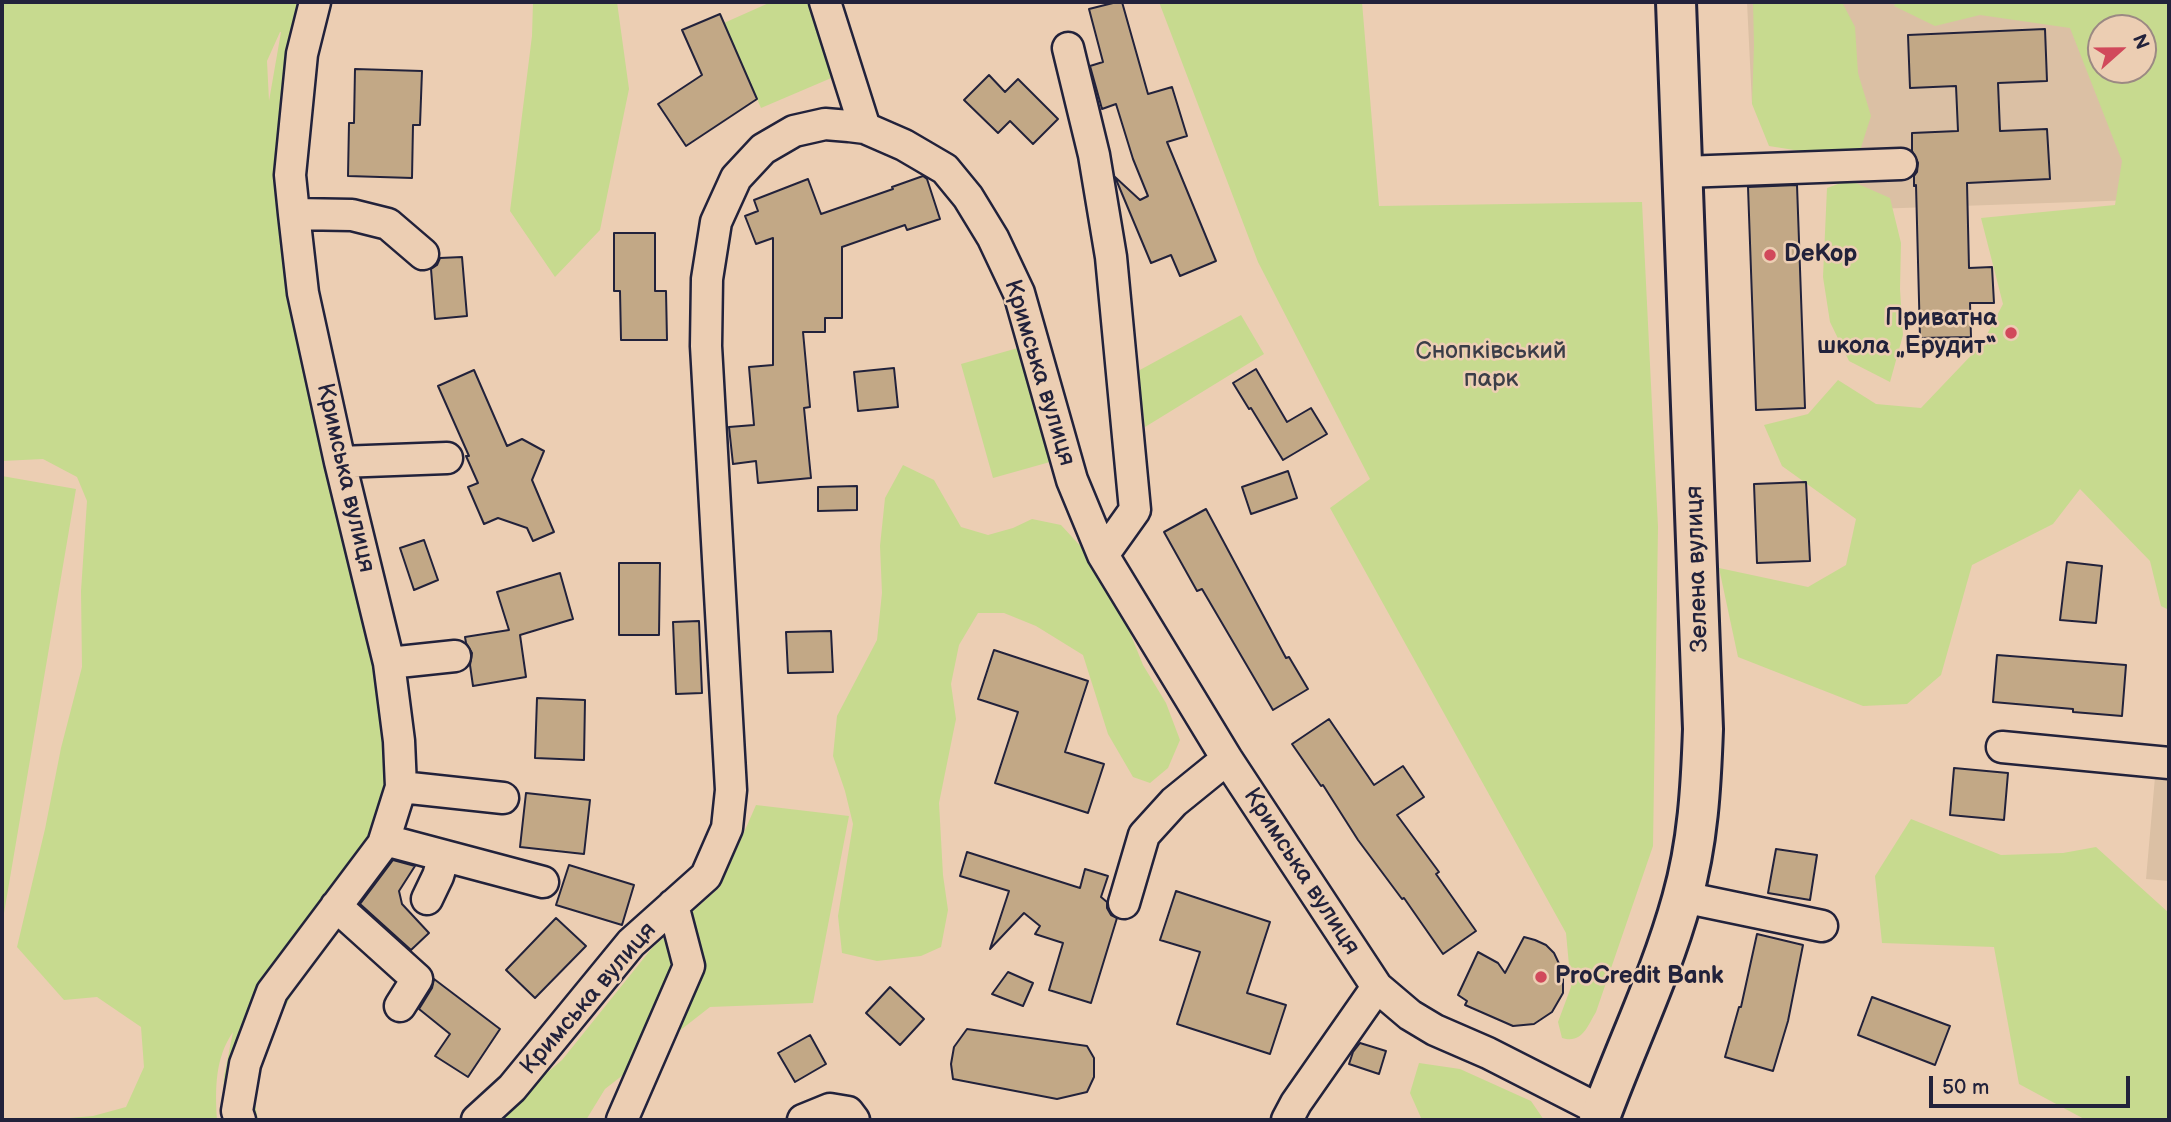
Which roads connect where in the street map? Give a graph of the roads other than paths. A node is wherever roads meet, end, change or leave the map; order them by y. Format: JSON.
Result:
{"nodes":[{"id":1,"x":315,"y":2,"type":"edge"},
{"id":2,"x":825,"y":2,"type":"edge"},
{"id":3,"x":1676,"y":2,"type":"edge"},
{"id":4,"x":1068,"y":48,"type":"dead end"},
{"id":5,"x":865,"y":128,"type":"junction"},
{"id":6,"x":1901,"y":164,"type":"dead end"},
{"id":7,"x":1683,"y":172,"type":"junction"},
{"id":8,"x":294,"y":214,"type":"junction"},
{"id":9,"x":423,"y":254,"type":"dead end"},
{"id":10,"x":447,"y":458,"type":"dead end"},
{"id":11,"x":341,"y":462,"type":"junction"},
{"id":12,"x":1103,"y":555,"type":"junction"},
{"id":13,"x":455,"y":656,"type":"dead end"},
{"id":14,"x":389,"y":663,"type":"junction"},
{"id":15,"x":2002,"y":747,"type":"dead end"},
{"id":16,"x":1227,"y":759,"type":"junction"},
{"id":17,"x":2169,"y":763,"type":"edge"},
{"id":18,"x":401,"y":787,"type":"junction"},
{"id":19,"x":503,"y":798,"type":"dead end"},
{"id":20,"x":385,"y":840,"type":"junction"},
{"id":21,"x":444,"y":856,"type":"junction"},
{"id":22,"x":543,"y":882,"type":"dead end"},
{"id":23,"x":1683,"y":897,"type":"junction"},
{"id":24,"x":427,"y":899,"type":"dead end"},
{"id":25,"x":1124,"y":903,"type":"dead end"},
{"id":26,"x":673,"y":905,"type":"junction"},
{"id":27,"x":337,"y":906,"type":"junction"},
{"id":28,"x":1822,"y":926,"type":"dead end"},
{"id":29,"x":1377,"y":987,"type":"junction"},
{"id":30,"x":400,"y":1006,"type":"dead end"},
{"id":31,"x":1600,"y":1115,"type":"edge"},
{"id":32,"x":240,"y":1120,"type":"edge"},
{"id":33,"x":477,"y":1120,"type":"edge"},
{"id":34,"x":622,"y":1120,"type":"edge"},
{"id":35,"x":803,"y":1120,"type":"edge"},
{"id":36,"x":854,"y":1120,"type":"edge"},
{"id":37,"x":1287,"y":1120,"type":"edge"}],
"edges":[{"from":1,"to":8,"type":"street","name":"Кримська вулиця"},
{"from":2,"to":5,"type":"street"},
{"from":3,"to":7,"type":"main road","name":"Зелена вулиця"},
{"from":4,"to":12,"type":"street"},
{"from":5,"to":12,"type":"street","name":"Кримська вулиця"},
{"from":5,"to":26,"type":"street","name":"Кримська вулиця"},
{"from":6,"to":7,"type":"street"},
{"from":7,"to":23,"type":"main road","name":"Зелена вулиця"},
{"from":8,"to":9,"type":"street"},
{"from":8,"to":11,"type":"street","name":"Кримська вулиця"},
{"from":10,"to":11,"type":"street"},
{"from":11,"to":14,"type":"street","name":"Кримська вулиця"},
{"from":12,"to":16,"type":"street","name":"Кримська вулиця"},
{"from":13,"to":14,"type":"street"},
{"from":14,"to":18,"type":"street","name":"Кримська вулиця"},
{"from":15,"to":17,"type":"street"},
{"from":16,"to":25,"type":"street"},
{"from":16,"to":29,"type":"street","name":"Кримська вулиця"},
{"from":18,"to":19,"type":"street"},
{"from":18,"to":20,"type":"street","name":"Кримська вулиця"},
{"from":20,"to":21,"type":"street"},
{"from":20,"to":27,"type":"street","name":"Кримська вулиця"},
{"from":21,"to":22,"type":"street"},
{"from":21,"to":24,"type":"street"},
{"from":23,"to":28,"type":"street"},
{"from":23,"to":31,"type":"main road","name":"Зелена вулиця"},
{"from":26,"to":33,"type":"street","name":"Кримська вулиця"},
{"from":26,"to":34,"type":"street"},
{"from":27,"to":30,"type":"street"},
{"from":27,"to":32,"type":"street","name":"Кримська вулиця"},
{"from":29,"to":31,"type":"street","name":"Кримська вулиця"},
{"from":29,"to":37,"type":"street"},
{"from":35,"to":36,"type":"street"}]}
